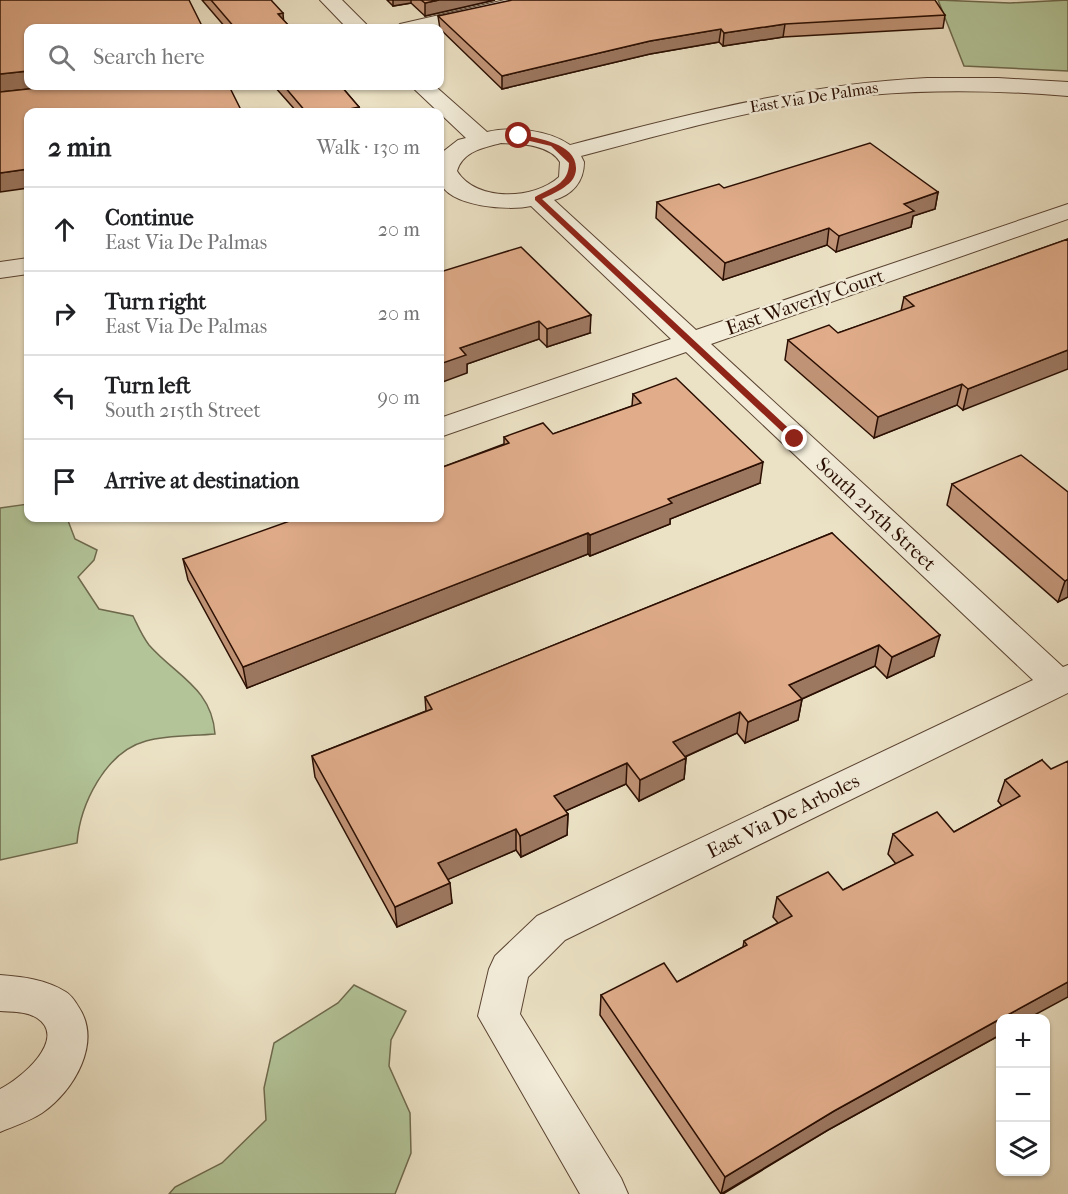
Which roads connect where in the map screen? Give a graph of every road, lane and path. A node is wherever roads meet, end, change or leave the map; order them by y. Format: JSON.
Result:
{"nodes":[{"id":1,"x":330,"y":0,"type":"edge"},
{"id":2,"x":532,"y":0,"type":"edge"},
{"id":3,"x":355,"y":24,"type":"edge"},
{"id":4,"x":425,"y":24,"type":"edge"},
{"id":5,"x":1068,"y":89,"type":"edge"},
{"id":6,"x":426,"y":90,"type":"edge"},
{"id":7,"x":481,"y":139,"type":"junction"},
{"id":8,"x":566,"y":153,"type":"junction"},
{"id":9,"x":445,"y":184,"type":"edge"},
{"id":10,"x":537,"y":198,"type":"junction"},
{"id":11,"x":1068,"y":211,"type":"edge"},
{"id":12,"x":24,"y":267,"type":"edge"},
{"id":13,"x":0,"y":270,"type":"edge"},
{"id":14,"x":690,"y":341,"type":"junction"},
{"id":15,"x":444,"y":427,"type":"edge"},
{"id":16,"x":1063,"y":680,"type":"edge"},
{"id":17,"x":0,"y":993,"type":"edge"},
{"id":18,"x":0,"y":1111,"type":"edge"},
{"id":19,"x":606,"y":1194,"type":"edge"}],
"edges":[{"from":1,"to":3,"type":"street"},
{"from":2,"to":4,"type":"street"},
{"from":5,"to":8,"type":"street","name":"East Via De Palmas"},
{"from":6,"to":7,"type":"street"},
{"from":7,"to":8,"type":"street"},
{"from":7,"to":9,"type":"street"},
{"from":8,"to":10,"type":"street"},
{"from":9,"to":10,"type":"street"},
{"from":10,"to":14,"type":"street","name":"South 215th Street"},
{"from":11,"to":14,"type":"street","name":"East Waverly Court"},
{"from":12,"to":13,"type":"street"},
{"from":14,"to":15,"type":"street","name":"East Waverly Court"},
{"from":14,"to":16,"type":"street","name":"South 215th Street"},
{"from":16,"to":19,"type":"street","name":"East Via De Arboles"},
{"from":17,"to":18,"type":"street"}]}
